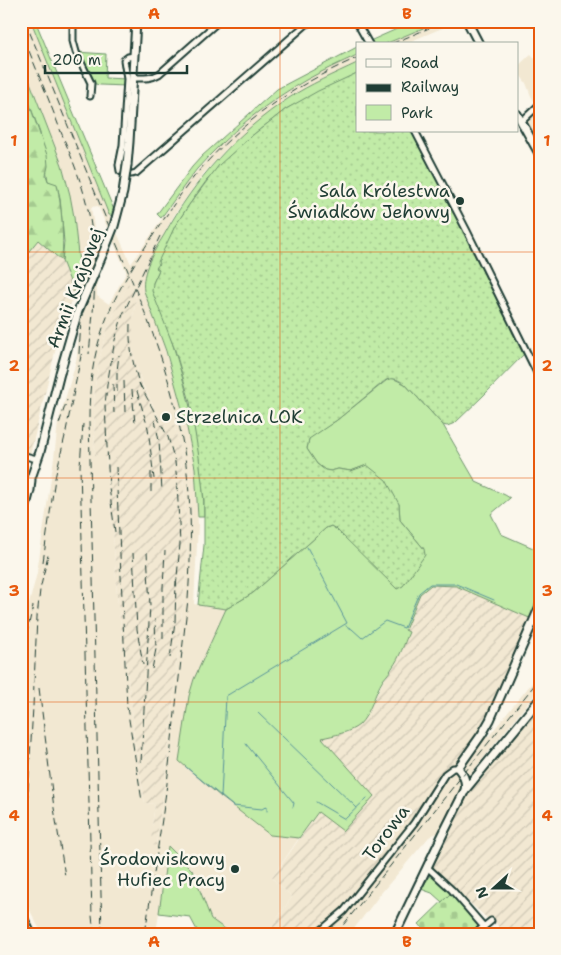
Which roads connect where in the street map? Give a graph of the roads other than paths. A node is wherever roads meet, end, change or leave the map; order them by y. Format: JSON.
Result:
{"nodes":[{"id":1,"x":72,"y":21,"type":"edge"},
{"id":2,"x":136,"y":21,"type":"edge"},
{"id":3,"x":219,"y":21,"type":"edge"},
{"id":4,"x":310,"y":21,"type":"edge"},
{"id":5,"x":356,"y":21,"type":"edge"},
{"id":6,"x":467,"y":21,"type":"edge"},
{"id":7,"x":368,"y":42,"type":"edge"},
{"id":8,"x":478,"y":42,"type":"edge"},
{"id":9,"x":134,"y":56,"type":"junction"},
{"id":10,"x":133,"y":78,"type":"junction"},
{"id":11,"x":90,"y":96,"type":"dead end"},
{"id":12,"x":540,"y":104,"type":"edge"},
{"id":13,"x":518,"y":116,"type":"edge"},
{"id":14,"x":521,"y":122,"type":"junction"},
{"id":15,"x":416,"y":132,"type":"edge"},
{"id":16,"x":540,"y":155,"type":"edge"},
{"id":17,"x":540,"y":379,"type":"edge"},
{"id":18,"x":21,"y":455,"type":"edge"},
{"id":19,"x":37,"y":459,"type":"junction"},
{"id":20,"x":31,"y":478,"type":"junction"},
{"id":21,"x":21,"y":498,"type":"edge"},
{"id":22,"x":21,"y":525,"type":"edge"},
{"id":23,"x":540,"y":606,"type":"edge"},
{"id":24,"x":540,"y":699,"type":"edge"},
{"id":25,"x":458,"y":768,"type":"junction"},
{"id":26,"x":465,"y":790,"type":"junction"},
{"id":27,"x":427,"y":867,"type":"junction"},
{"id":28,"x":21,"y":913,"type":"edge"},
{"id":29,"x":491,"y":921,"type":"dead end"},
{"id":30,"x":484,"y":926,"type":"junction"},
{"id":31,"x":31,"y":934,"type":"edge"},
{"id":32,"x":317,"y":934,"type":"edge"},
{"id":33,"x":395,"y":934,"type":"edge"},
{"id":34,"x":475,"y":934,"type":"edge"}],
"edges":[{"from":1,"to":11,"type":"street"},
{"from":2,"to":9,"type":"main road","name":"Armii Krajowej"},
{"from":3,"to":10,"type":"street"},
{"from":4,"to":9,"type":"street"},
{"from":5,"to":7,"type":"street"},
{"from":6,"to":8,"type":"main road"},
{"from":9,"to":10,"type":"main road","name":"Armii Krajowej"},
{"from":10,"to":19,"type":"main road","name":"Armii Krajowej","bridge":true},
{"from":12,"to":14,"type":"street"},
{"from":13,"to":14,"type":"main road"},
{"from":14,"to":16,"type":"main road"},
{"from":15,"to":17,"type":"street"},
{"from":18,"to":19,"type":"street"},
{"from":19,"to":20,"type":"main road","name":"Armii Krajowej"},
{"from":20,"to":21,"type":"main road"},
{"from":20,"to":22,"type":"main road"},
{"from":23,"to":25,"type":"main road"},
{"from":24,"to":26,"type":"main road"},
{"from":25,"to":26,"type":"main road"},
{"from":25,"to":32,"type":"street","name":"Torowa"},
{"from":26,"to":27,"type":"main road"},
{"from":27,"to":30,"type":"street"},
{"from":27,"to":33,"type":"main road"},
{"from":28,"to":31,"type":"main road"},
{"from":29,"to":30,"type":"street"},
{"from":30,"to":34,"type":"street"}]}
